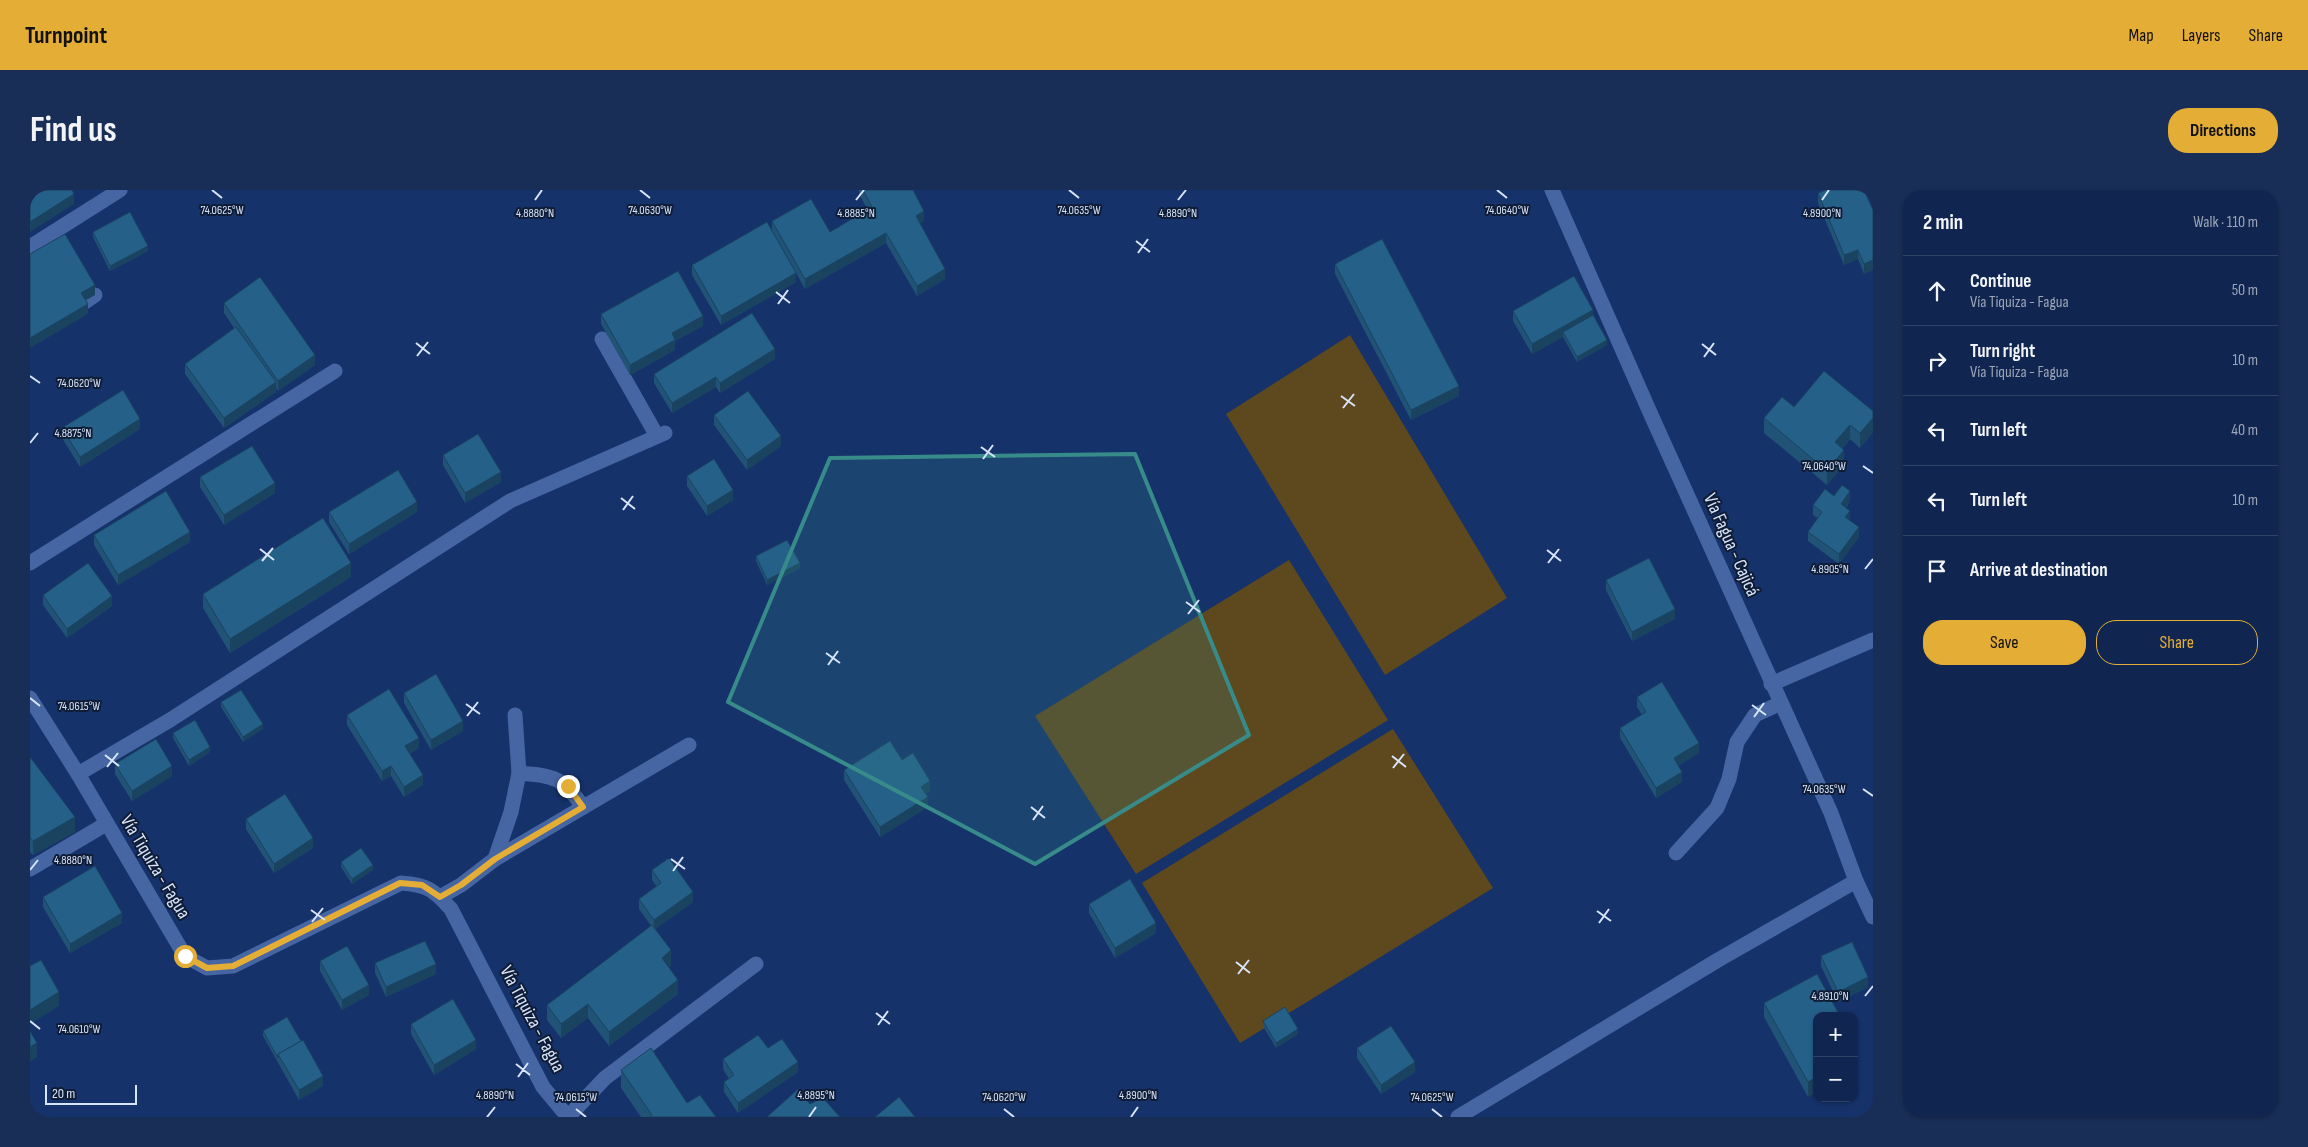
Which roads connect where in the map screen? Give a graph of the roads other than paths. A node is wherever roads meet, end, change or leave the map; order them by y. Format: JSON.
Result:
{"nodes":[{"id":1,"x":120,"y":190,"type":"edge"},
{"id":2,"x":1552,"y":190,"type":"edge"},
{"id":3,"x":30,"y":247,"type":"edge"},
{"id":4,"x":96,"y":295,"type":"dead end"},
{"id":5,"x":54,"y":323,"type":"edge"},
{"id":6,"x":602,"y":339,"type":"dead end"},
{"id":7,"x":335,"y":372,"type":"dead end"},
{"id":8,"x":30,"y":563,"type":"edge"},
{"id":9,"x":1873,"y":640,"type":"edge"},
{"id":10,"x":1771,"y":684,"type":"junction"},
{"id":11,"x":30,"y":698,"type":"edge"},
{"id":12,"x":1781,"y":703,"type":"junction"},
{"id":13,"x":515,"y":715,"type":"dead end"},
{"id":14,"x":688,"y":745,"type":"dead end"},
{"id":15,"x":78,"y":774,"type":"junction"},
{"id":16,"x":520,"y":774,"type":"junction"},
{"id":17,"x":583,"y":807,"type":"junction"},
{"id":18,"x":106,"y":824,"type":"junction"},
{"id":19,"x":1676,"y":853,"type":"dead end"},
{"id":20,"x":495,"y":859,"type":"junction"},
{"id":21,"x":30,"y":869,"type":"edge"},
{"id":22,"x":1856,"y":880,"type":"junction"},
{"id":23,"x":440,"y":897,"type":"junction"},
{"id":24,"x":1873,"y":917,"type":"edge"},
{"id":25,"x":756,"y":964,"type":"dead end"},
{"id":26,"x":568,"y":1117,"type":"edge"},
{"id":27,"x":1458,"y":1117,"type":"edge"}],
"edges":[{"from":1,"to":3,"type":"street"},
{"from":2,"to":10,"type":"street","name":"Vía Fagua - Cajicá"},
{"from":4,"to":5,"type":"street"},
{"from":6,"to":15,"type":"street"},
{"from":7,"to":8,"type":"street"},
{"from":9,"to":10,"type":"street"},
{"from":10,"to":12,"type":"street","name":"Vía Fagua - Cajicá"},
{"from":11,"to":15,"type":"street","name":"Vía Tiquiza - Fagua"},
{"from":12,"to":19,"type":"street"},
{"from":12,"to":22,"type":"street","name":"Vía Fagua - Cajicá"},
{"from":13,"to":16,"type":"street"},
{"from":14,"to":17,"type":"street"},
{"from":15,"to":18,"type":"street","name":"Vía Tiquiza - Fagua"},
{"from":16,"to":17,"type":"street"},
{"from":16,"to":20,"type":"street"},
{"from":17,"to":20,"type":"street"},
{"from":18,"to":21,"type":"street"},
{"from":18,"to":23,"type":"street","name":"Vía Tiquiza - Fagua"},
{"from":20,"to":23,"type":"street"},
{"from":22,"to":24,"type":"street","name":"Vía Fagua - Cajicá"},
{"from":22,"to":27,"type":"street"},
{"from":23,"to":26,"type":"street","name":"Vía Tiquiza - Fagua"},
{"from":25,"to":26,"type":"street"}]}
